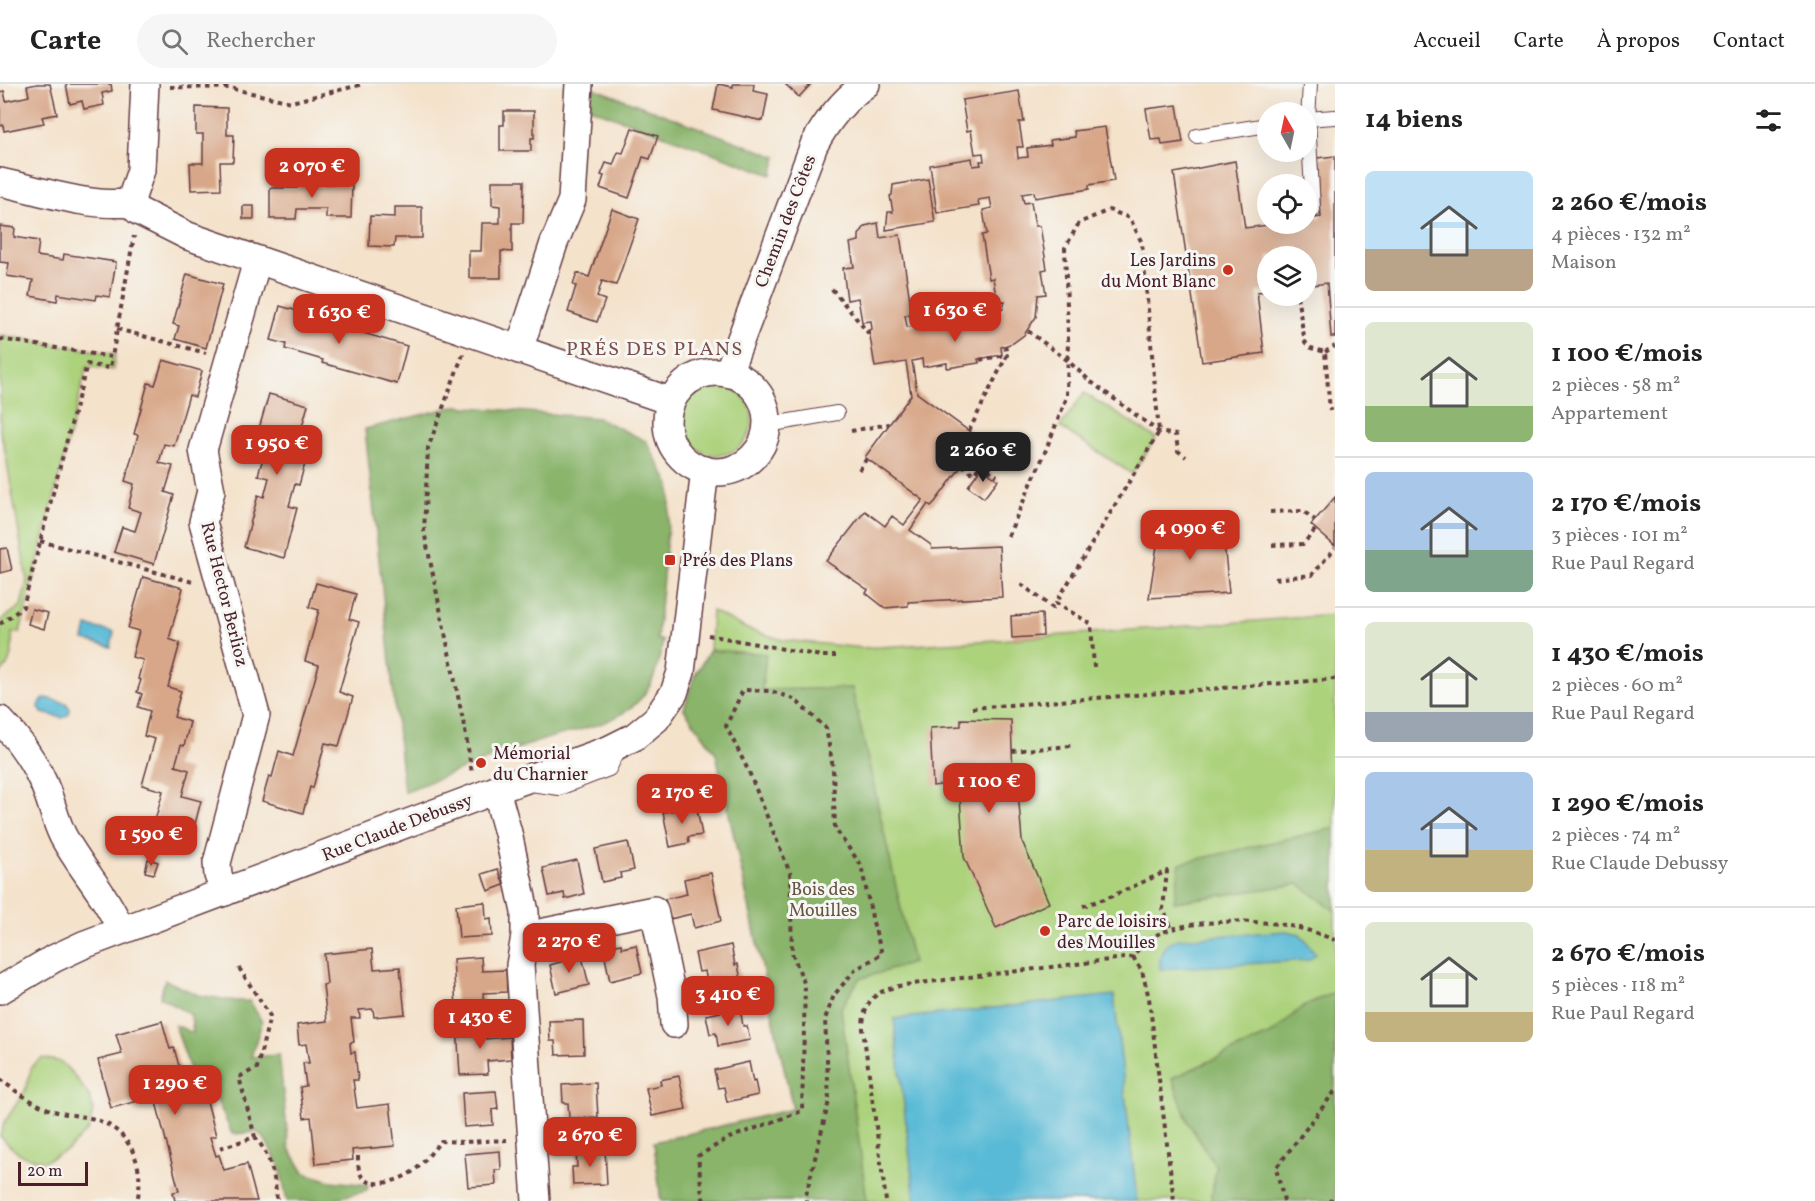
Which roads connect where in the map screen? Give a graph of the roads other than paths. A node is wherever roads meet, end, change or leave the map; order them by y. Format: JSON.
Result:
{"nodes":[{"id":1,"x":579,"y":84,"type":"edge"},
{"id":2,"x":866,"y":84,"type":"edge"},
{"id":3,"x":1310,"y":84,"type":"edge"},
{"id":4,"x":145,"y":86,"type":"edge"},
{"id":5,"x":1308,"y":102,"type":"edge"},
{"id":6,"x":1335,"y":117,"type":"edge"},
{"id":7,"x":1317,"y":118,"type":"edge"},
{"id":8,"x":1257,"y":127,"type":"edge"},
{"id":9,"x":1197,"y":136,"type":"dead end"},
{"id":10,"x":0,"y":182,"type":"edge"},
{"id":11,"x":134,"y":207,"type":"junction"},
{"id":12,"x":257,"y":261,"type":"junction"},
{"id":13,"x":519,"y":350,"type":"junction"},
{"id":14,"x":728,"y":373,"type":"junction"},
{"id":15,"x":670,"y":401,"type":"junction"},
{"id":16,"x":837,"y":413,"type":"dead end"},
{"id":17,"x":767,"y":425,"type":"junction"},
{"id":18,"x":705,"y":471,"type":"junction"},
{"id":19,"x":0,"y":720,"type":"edge"},
{"id":20,"x":496,"y":790,"type":"junction"},
{"id":21,"x":225,"y":892,"type":"junction"},
{"id":22,"x":121,"y":930,"type":"junction"},
{"id":23,"x":525,"y":936,"type":"junction"},
{"id":24,"x":0,"y":990,"type":"edge"},
{"id":25,"x":674,"y":1024,"type":"dead end"},
{"id":26,"x":536,"y":1201,"type":"edge"}],
"edges":[{"from":1,"to":13,"type":"street"},
{"from":2,"to":14,"type":"street","name":"Chemin des Côtes"},
{"from":3,"to":5,"type":"lane"},
{"from":4,"to":11,"type":"street"},
{"from":6,"to":7,"type":"lane"},
{"from":8,"to":9,"type":"lane"},
{"from":10,"to":11,"type":"street"},
{"from":11,"to":12,"type":"street"},
{"from":12,"to":13,"type":"street"},
{"from":12,"to":21,"type":"street","name":"Rue Hector Berlioz"},
{"from":13,"to":15,"type":"street"},
{"from":14,"to":15,"type":"street"},
{"from":14,"to":17,"type":"street"},
{"from":15,"to":18,"type":"street"},
{"from":16,"to":17,"type":"lane"},
{"from":17,"to":18,"type":"street"},
{"from":18,"to":20,"type":"street","name":"Rue Claude Debussy"},
{"from":19,"to":22,"type":"street"},
{"from":20,"to":21,"type":"street","name":"Rue Claude Debussy"},
{"from":20,"to":23,"type":"street"},
{"from":21,"to":22,"type":"street","name":"Rue Claude Debussy"},
{"from":22,"to":24,"type":"street","name":"Rue Claude Debussy"},
{"from":23,"to":25,"type":"street"},
{"from":23,"to":26,"type":"street"}]}
